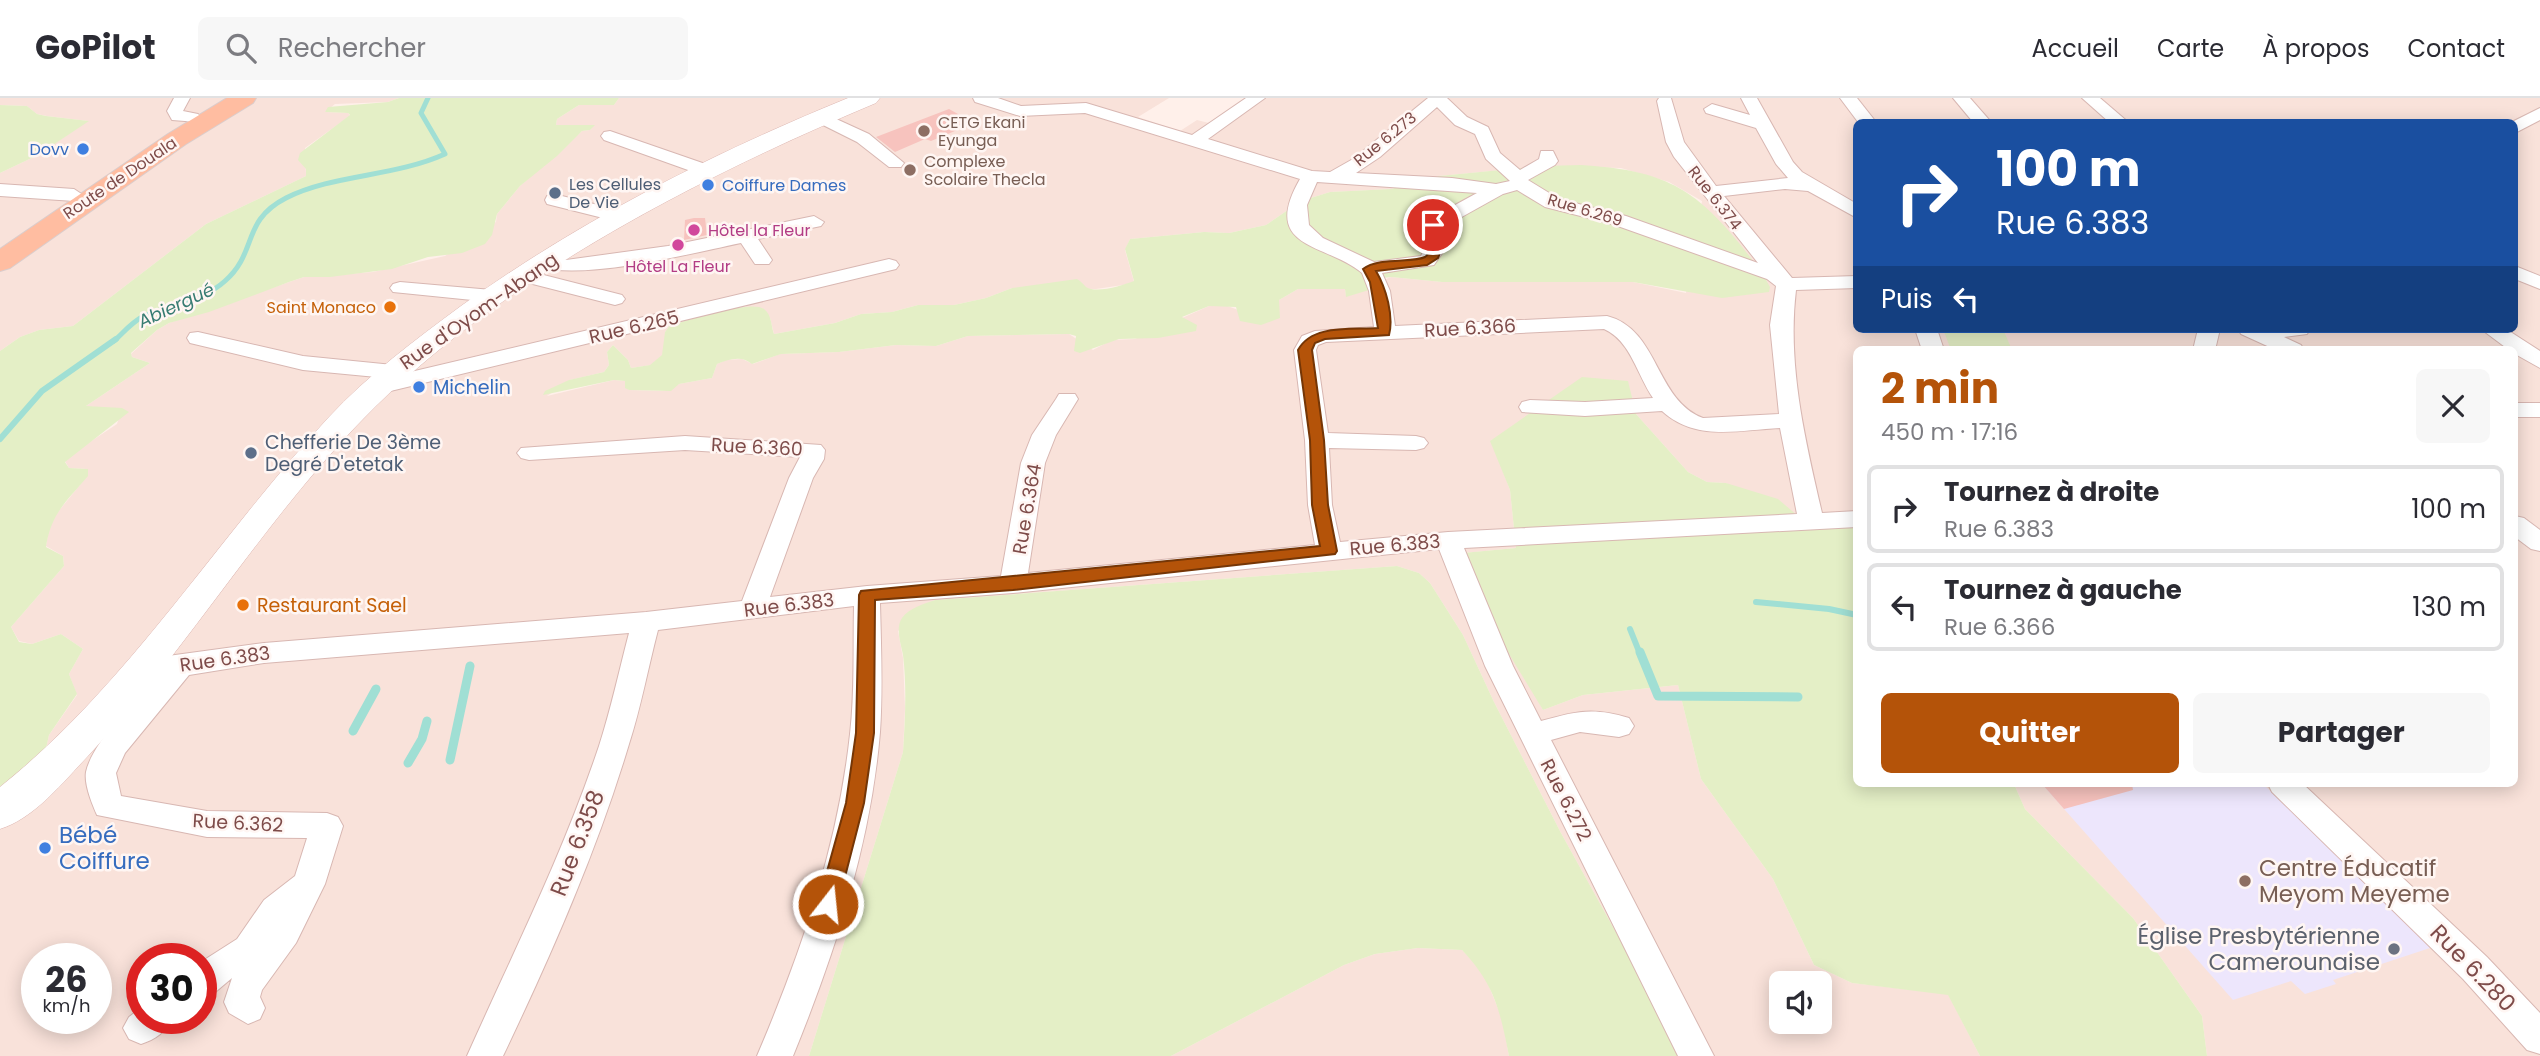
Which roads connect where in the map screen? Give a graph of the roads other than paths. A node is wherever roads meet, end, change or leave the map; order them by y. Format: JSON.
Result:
{"nodes":[{"id":1,"x":229,"y":98,"type":"edge"},
{"id":2,"x":244,"y":98,"type":"edge"},
{"id":3,"x":868,"y":98,"type":"edge"},
{"id":4,"x":981,"y":98,"type":"edge"},
{"id":5,"x":1257,"y":98,"type":"edge"},
{"id":6,"x":1438,"y":98,"type":"edge"},
{"id":7,"x":1749,"y":98,"type":"edge"},
{"id":8,"x":1848,"y":98,"type":"edge"},
{"id":9,"x":1961,"y":98,"type":"edge"},
{"id":10,"x":2090,"y":98,"type":"edge"},
{"id":11,"x":1665,"y":101,"type":"dead end"},
{"id":12,"x":1713,"y":108,"type":"dead end"},
{"id":13,"x":2540,"y":113,"type":"edge"},
{"id":14,"x":821,"y":117,"type":"junction"},
{"id":15,"x":1865,"y":119,"type":"edge"},
{"id":16,"x":1979,"y":119,"type":"edge"},
{"id":17,"x":2115,"y":119,"type":"edge"},
{"id":18,"x":178,"y":123,"type":"edge"},
{"id":19,"x":1763,"y":124,"type":"junction"},
{"id":20,"x":2518,"y":126,"type":"edge"},
{"id":21,"x":610,"y":136,"type":"dead end"},
{"id":22,"x":1193,"y":142,"type":"junction"},
{"id":23,"x":1547,"y":155,"type":"dead end"},
{"id":24,"x":895,"y":163,"type":"dead end"},
{"id":25,"x":708,"y":171,"type":"junction"},
{"id":26,"x":1321,"y":177,"type":"junction"},
{"id":27,"x":1519,"y":181,"type":"junction"},
{"id":28,"x":1815,"y":186,"type":"junction"},
{"id":29,"x":0,"y":190,"type":"edge"},
{"id":30,"x":1496,"y":190,"type":"junction"},
{"id":31,"x":1712,"y":192,"type":"junction"},
{"id":32,"x":74,"y":195,"type":"junction"},
{"id":33,"x":554,"y":200,"type":"dead end"},
{"id":34,"x":1853,"y":210,"type":"edge"},
{"id":35,"x":619,"y":216,"type":"junction"},
{"id":36,"x":814,"y":222,"type":"dead end"},
{"id":37,"x":746,"y":236,"type":"junction"},
{"id":38,"x":0,"y":248,"type":"edge"},
{"id":39,"x":762,"y":260,"type":"dead end"},
{"id":40,"x":0,"y":262,"type":"edge"},
{"id":41,"x":889,"y":265,"type":"dead end"},
{"id":42,"x":534,"y":269,"type":"junction"},
{"id":43,"x":1369,"y":269,"type":"junction"},
{"id":44,"x":2518,"y":273,"type":"edge"},
{"id":45,"x":1853,"y":282,"type":"edge"},
{"id":46,"x":2540,"y":283,"type":"edge"},
{"id":47,"x":1786,"y":284,"type":"junction"},
{"id":48,"x":400,"y":288,"type":"dead end"},
{"id":49,"x":492,"y":296,"type":"junction"},
{"id":50,"x":615,"y":299,"type":"dead end"},
{"id":51,"x":1385,"y":332,"type":"junction"},
{"id":52,"x":2258,"y":333,"type":"edge"},
{"id":53,"x":2499,"y":333,"type":"edge"},
{"id":54,"x":198,"y":338,"type":"dead end"},
{"id":55,"x":2285,"y":346,"type":"edge"},
{"id":56,"x":2518,"y":346,"type":"edge"},
{"id":57,"x":2518,"y":346,"type":"edge"},
{"id":58,"x":2540,"y":361,"type":"edge"},
{"id":59,"x":385,"y":380,"type":"junction"},
{"id":60,"x":1066,"y":399,"type":"dead end"},
{"id":61,"x":1667,"y":404,"type":"junction"},
{"id":62,"x":1530,"y":407,"type":"dead end"},
{"id":63,"x":2518,"y":410,"type":"edge"},
{"id":64,"x":2540,"y":410,"type":"edge"},
{"id":65,"x":1791,"y":419,"type":"junction"},
{"id":66,"x":1317,"y":440,"type":"junction"},
{"id":67,"x":1416,"y":443,"type":"dead end"},
{"id":68,"x":529,"y":453,"type":"dead end"},
{"id":69,"x":1853,"y":519,"type":"edge"},
{"id":70,"x":1811,"y":520,"type":"junction"},
{"id":71,"x":2518,"y":526,"type":"edge"},
{"id":72,"x":1448,"y":540,"type":"junction"},
{"id":73,"x":2540,"y":543,"type":"edge"},
{"id":74,"x":1329,"y":551,"type":"junction"},
{"id":75,"x":1013,"y":584,"type":"junction"},
{"id":76,"x":867,"y":595,"type":"junction"},
{"id":77,"x":752,"y":610,"type":"junction"},
{"id":78,"x":646,"y":622,"type":"junction"},
{"id":79,"x":180,"y":666,"type":"junction"},
{"id":80,"x":141,"y":668,"type":"junction"},
{"id":81,"x":1619,"y":726,"type":"dead end"},
{"id":82,"x":1532,"y":734,"type":"junction"},
{"id":83,"x":2286,"y":787,"type":"edge"},
{"id":84,"x":0,"y":812,"type":"edge"},
{"id":85,"x":309,"y":884,"type":"junction"},
{"id":86,"x":217,"y":970,"type":"edge"},
{"id":87,"x":248,"y":1009,"type":"dead end"},
{"id":88,"x":2540,"y":1038,"type":"edge"},
{"id":89,"x":485,"y":1056,"type":"edge"},
{"id":90,"x":775,"y":1056,"type":"edge"},
{"id":91,"x":1696,"y":1056,"type":"edge"}],
"edges":[{"from":1,"to":18,"type":"main road"},
{"from":2,"to":18,"type":"main road","name":"Route de Douala"},
{"from":3,"to":14,"type":"main road","name":"Rue d'Oyom-Abang"},
{"from":4,"to":22,"type":"street"},
{"from":5,"to":22,"type":"street"},
{"from":6,"to":26,"type":"street","name":"Rue 6.273"},
{"from":6,"to":27,"type":"street","name":"Rue 6.269"},
{"from":7,"to":19,"type":"street"},
{"from":8,"to":15,"type":"street"},
{"from":9,"to":16,"type":"street"},
{"from":10,"to":17,"type":"street"},
{"from":11,"to":31,"type":"street","name":"Rue 6.374"},
{"from":12,"to":19,"type":"street"},
{"from":13,"to":20,"type":"street"},
{"from":14,"to":24,"type":"street"},
{"from":14,"to":25,"type":"main road","name":"Rue d'Oyom-Abang"},
{"from":18,"to":32,"type":"main road"},
{"from":18,"to":40,"type":"main road","name":"Route de Douala"},
{"from":19,"to":28,"type":"street"},
{"from":21,"to":25,"type":"street"},
{"from":22,"to":26,"type":"street"},
{"from":23,"to":27,"type":"street"},
{"from":25,"to":35,"type":"main road","name":"Rue d'Oyom-Abang"},
{"from":26,"to":30,"type":"street"},
{"from":26,"to":43,"type":"street"},
{"from":27,"to":30,"type":"street"},
{"from":27,"to":47,"type":"street","name":"Rue 6.269"},
{"from":28,"to":31,"type":"street"},
{"from":28,"to":34,"type":"street"},
{"from":29,"to":32,"type":"street"},
{"from":30,"to":43,"type":"street"},
{"from":31,"to":47,"type":"street","name":"Rue 6.374"},
{"from":32,"to":38,"type":"main road"},
{"from":33,"to":35,"type":"street"},
{"from":35,"to":42,"type":"main road","name":"Rue d'Oyom-Abang"},
{"from":36,"to":37,"type":"street"},
{"from":37,"to":39,"type":"street"},
{"from":37,"to":42,"type":"street"},
{"from":41,"to":59,"type":"street","name":"Rue 6.265"},
{"from":42,"to":49,"type":"main road","name":"Rue d'Oyom-Abang"},
{"from":42,"to":50,"type":"street"},
{"from":43,"to":51,"type":"street"},
{"from":44,"to":46,"type":"street"},
{"from":45,"to":47,"type":"street"},
{"from":47,"to":65,"type":"street"},
{"from":48,"to":49,"type":"street"},
{"from":49,"to":59,"type":"main road","name":"Rue d'Oyom-Abang"},
{"from":51,"to":61,"type":"street","name":"Rue 6.366"},
{"from":51,"to":66,"type":"street","name":"Rue 6.366"},
{"from":52,"to":55,"type":"street"},
{"from":53,"to":56,"type":"street"},
{"from":54,"to":59,"type":"street","name":"Rue 6.265"},
{"from":57,"to":58,"type":"street"},
{"from":59,"to":80,"type":"main road","name":"Rue d'Oyom-Abang"},
{"from":60,"to":75,"type":"street","name":"Rue 6.364"},
{"from":61,"to":62,"type":"street"},
{"from":61,"to":65,"type":"street","name":"Rue 6.366"},
{"from":63,"to":64,"type":"street"},
{"from":65,"to":70,"type":"street"},
{"from":66,"to":67,"type":"street"},
{"from":66,"to":74,"type":"street","name":"Rue 6.366"},
{"from":68,"to":77,"type":"street","name":"Rue 6.360"},
{"from":69,"to":70,"type":"street","name":"Rue 6.383"},
{"from":70,"to":72,"type":"street","name":"Rue 6.383"},
{"from":71,"to":73,"type":"street"},
{"from":72,"to":74,"type":"street","name":"Rue 6.383"},
{"from":72,"to":82,"type":"street","name":"Rue 6.272"},
{"from":74,"to":75,"type":"street","name":"Rue 6.383"},
{"from":75,"to":76,"type":"street","name":"Rue 6.383"},
{"from":76,"to":77,"type":"street","name":"Rue 6.383"},
{"from":76,"to":90,"type":"street"},
{"from":77,"to":78,"type":"street","name":"Rue 6.383"},
{"from":78,"to":79,"type":"street","name":"Rue 6.383"},
{"from":78,"to":89,"type":"street","name":"Rue 6.358"},
{"from":79,"to":80,"type":"street","name":"Rue 6.383"},
{"from":79,"to":85,"type":"street","name":"Rue 6.362"},
{"from":80,"to":84,"type":"main road","name":"Rue d'Oyom-Abang"},
{"from":81,"to":82,"type":"street"},
{"from":82,"to":91,"type":"street","name":"Rue 6.272"},
{"from":83,"to":88,"type":"street","name":"Rue 6.280"},
{"from":85,"to":86,"type":"street"},
{"from":85,"to":87,"type":"street"}]}
